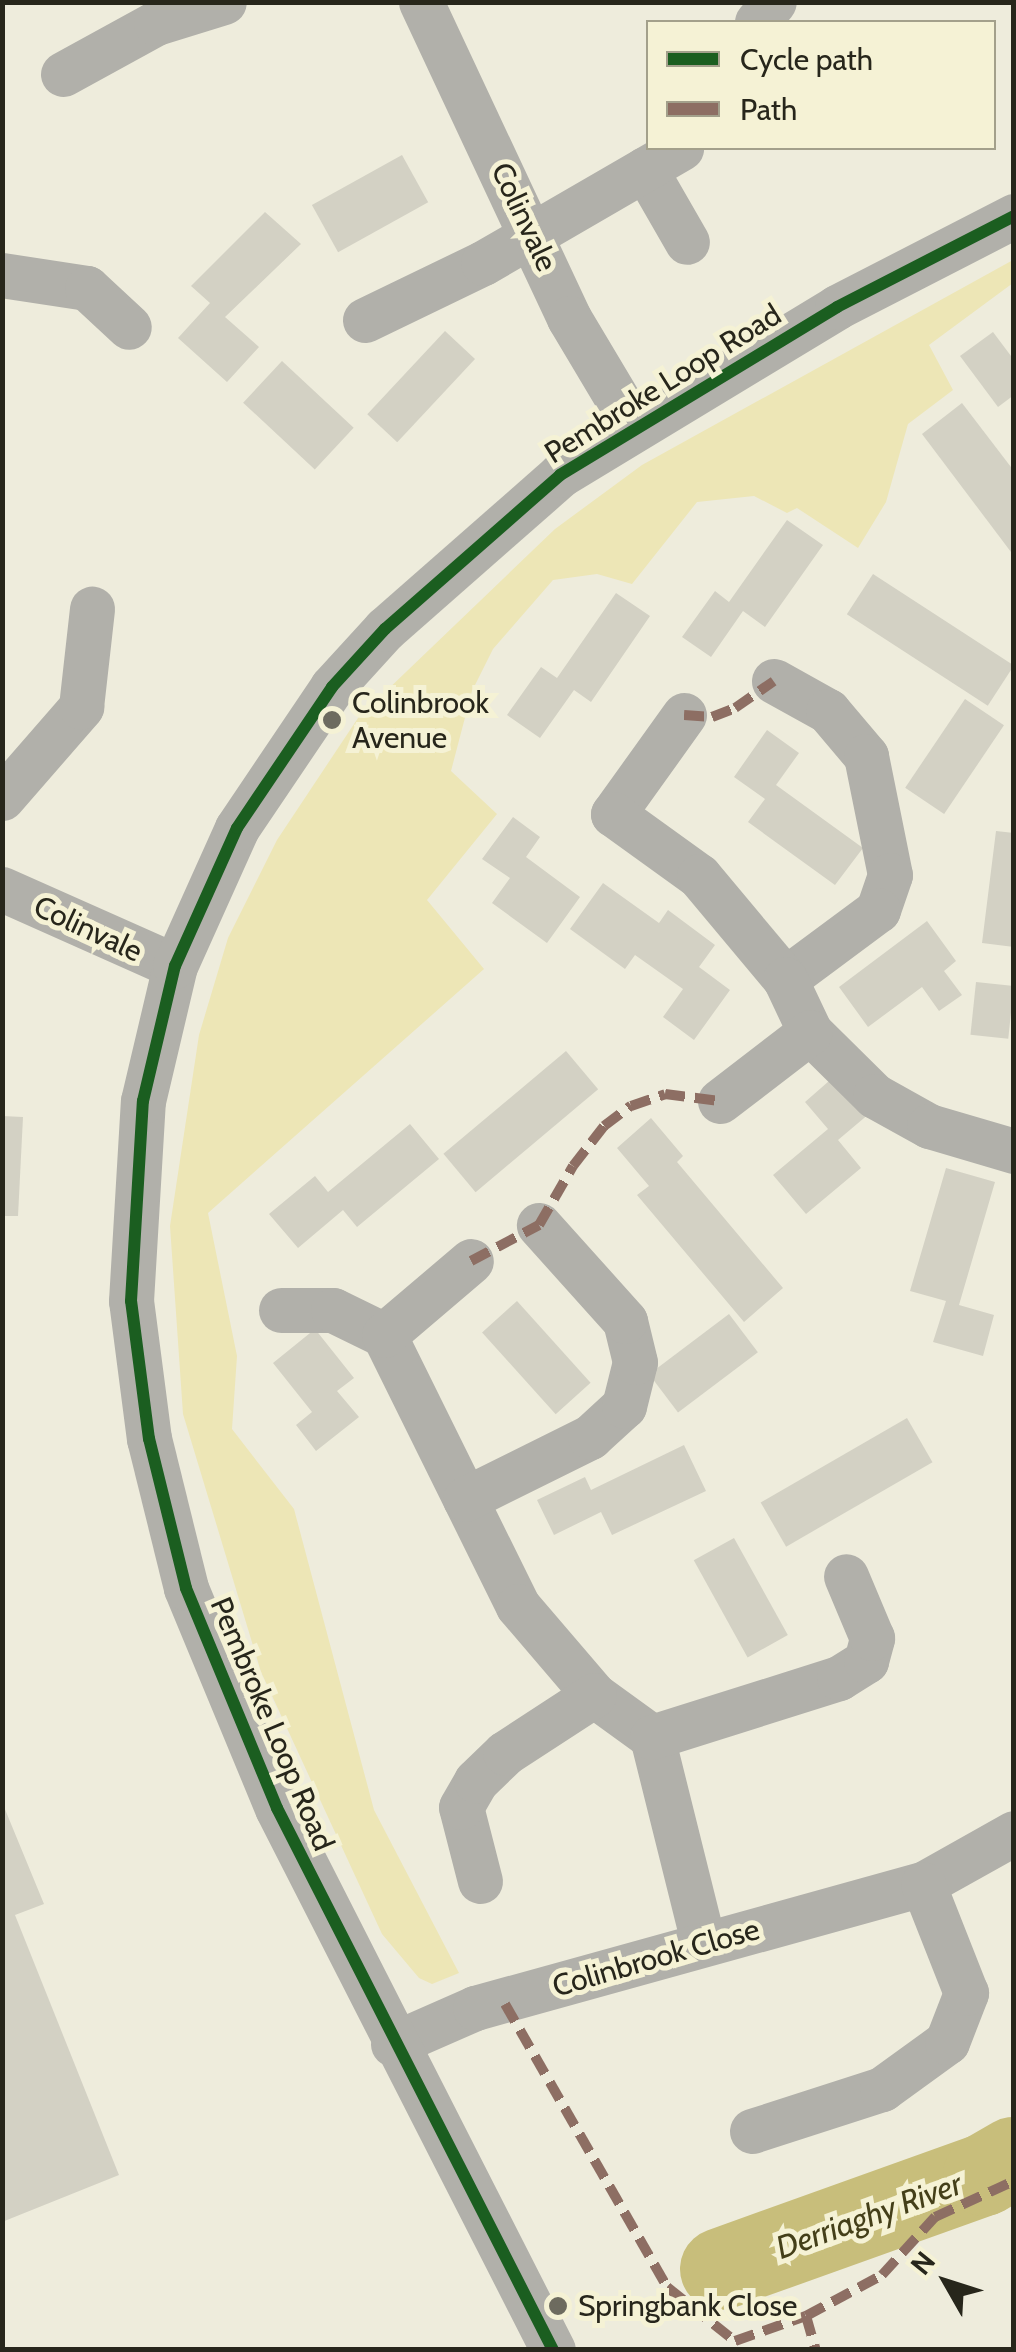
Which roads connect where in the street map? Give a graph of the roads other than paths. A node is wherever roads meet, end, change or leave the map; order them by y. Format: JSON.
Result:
{"nodes":[{"id":1,"x":224,"y":2,"type":"edge"},
{"id":2,"x":421,"y":2,"type":"edge"},
{"id":3,"x":63,"y":74,"type":"dead end"},
{"id":4,"x":663,"y":158,"type":"edge"},
{"id":5,"x":1014,"y":216,"type":"edge"},
{"id":6,"x":534,"y":234,"type":"junction"},
{"id":7,"x":686,"y":242,"type":"dead end"},
{"id":8,"x":2,"y":275,"type":"edge"},
{"id":9,"x":364,"y":320,"type":"dead end"},
{"id":10,"x":129,"y":327,"type":"dead end"},
{"id":11,"x":634,"y":427,"type":"junction"},
{"id":12,"x":92,"y":609,"type":"dead end"},
{"id":13,"x":774,"y":681,"type":"dead end"},
{"id":14,"x":684,"y":715,"type":"dead end"},
{"id":15,"x":2,"y":798,"type":"edge"},
{"id":16,"x":2,"y":889,"type":"edge"},
{"id":17,"x":176,"y":966,"type":"junction"},
{"id":18,"x":785,"y":979,"type":"junction"},
{"id":19,"x":810,"y":1032,"type":"junction"},
{"id":20,"x":720,"y":1101,"type":"dead end"},
{"id":21,"x":1014,"y":1151,"type":"edge"},
{"id":22,"x":539,"y":1225,"type":"dead end"},
{"id":23,"x":470,"y":1262,"type":"dead end"},
{"id":24,"x":281,"y":1310,"type":"dead end"},
{"id":25,"x":384,"y":1335,"type":"junction"},
{"id":26,"x":465,"y":1499,"type":"junction"},
{"id":27,"x":846,"y":1576,"type":"dead end"},
{"id":28,"x":594,"y":1695,"type":"junction"},
{"id":29,"x":652,"y":1736,"type":"junction"},
{"id":30,"x":1014,"y":1833,"type":"edge"},
{"id":31,"x":480,"y":1881,"type":"dead end"},
{"id":32,"x":923,"y":1884,"type":"junction"},
{"id":33,"x":704,"y":1941,"type":"junction"},
{"id":34,"x":393,"y":2044,"type":"junction"},
{"id":35,"x":752,"y":2131,"type":"dead end"},
{"id":36,"x":552,"y":2350,"type":"edge"}],
"edges":[{"from":1,"to":3,"type":"street"},
{"from":2,"to":6,"type":"street","name":"Colinvale"},
{"from":4,"to":6,"type":"street"},
{"from":4,"to":7,"type":"street"},
{"from":5,"to":11,"type":"street","name":"Pembroke Loop Road"},
{"from":6,"to":9,"type":"street"},
{"from":6,"to":11,"type":"street","name":"Colinvale"},
{"from":8,"to":10,"type":"street"},
{"from":11,"to":17,"type":"street","name":"Pembroke Loop Road"},
{"from":12,"to":15,"type":"street"},
{"from":13,"to":18,"type":"street"},
{"from":14,"to":18,"type":"street"},
{"from":16,"to":17,"type":"street","name":"Colinvale"},
{"from":17,"to":34,"type":"street","name":"Pembroke Loop Road"},
{"from":18,"to":19,"type":"street"},
{"from":19,"to":20,"type":"street"},
{"from":19,"to":21,"type":"street"},
{"from":22,"to":26,"type":"street"},
{"from":23,"to":25,"type":"street"},
{"from":24,"to":25,"type":"street"},
{"from":25,"to":26,"type":"street"},
{"from":26,"to":28,"type":"street"},
{"from":27,"to":29,"type":"street"},
{"from":28,"to":29,"type":"street"},
{"from":28,"to":31,"type":"street"},
{"from":29,"to":33,"type":"street"},
{"from":30,"to":32,"type":"street","name":"Colinbrook Close"},
{"from":32,"to":33,"type":"street","name":"Colinbrook Close"},
{"from":32,"to":35,"type":"street"},
{"from":33,"to":34,"type":"street","name":"Colinbrook Close"},
{"from":34,"to":36,"type":"street","name":"Pembroke Loop Road"}]}
